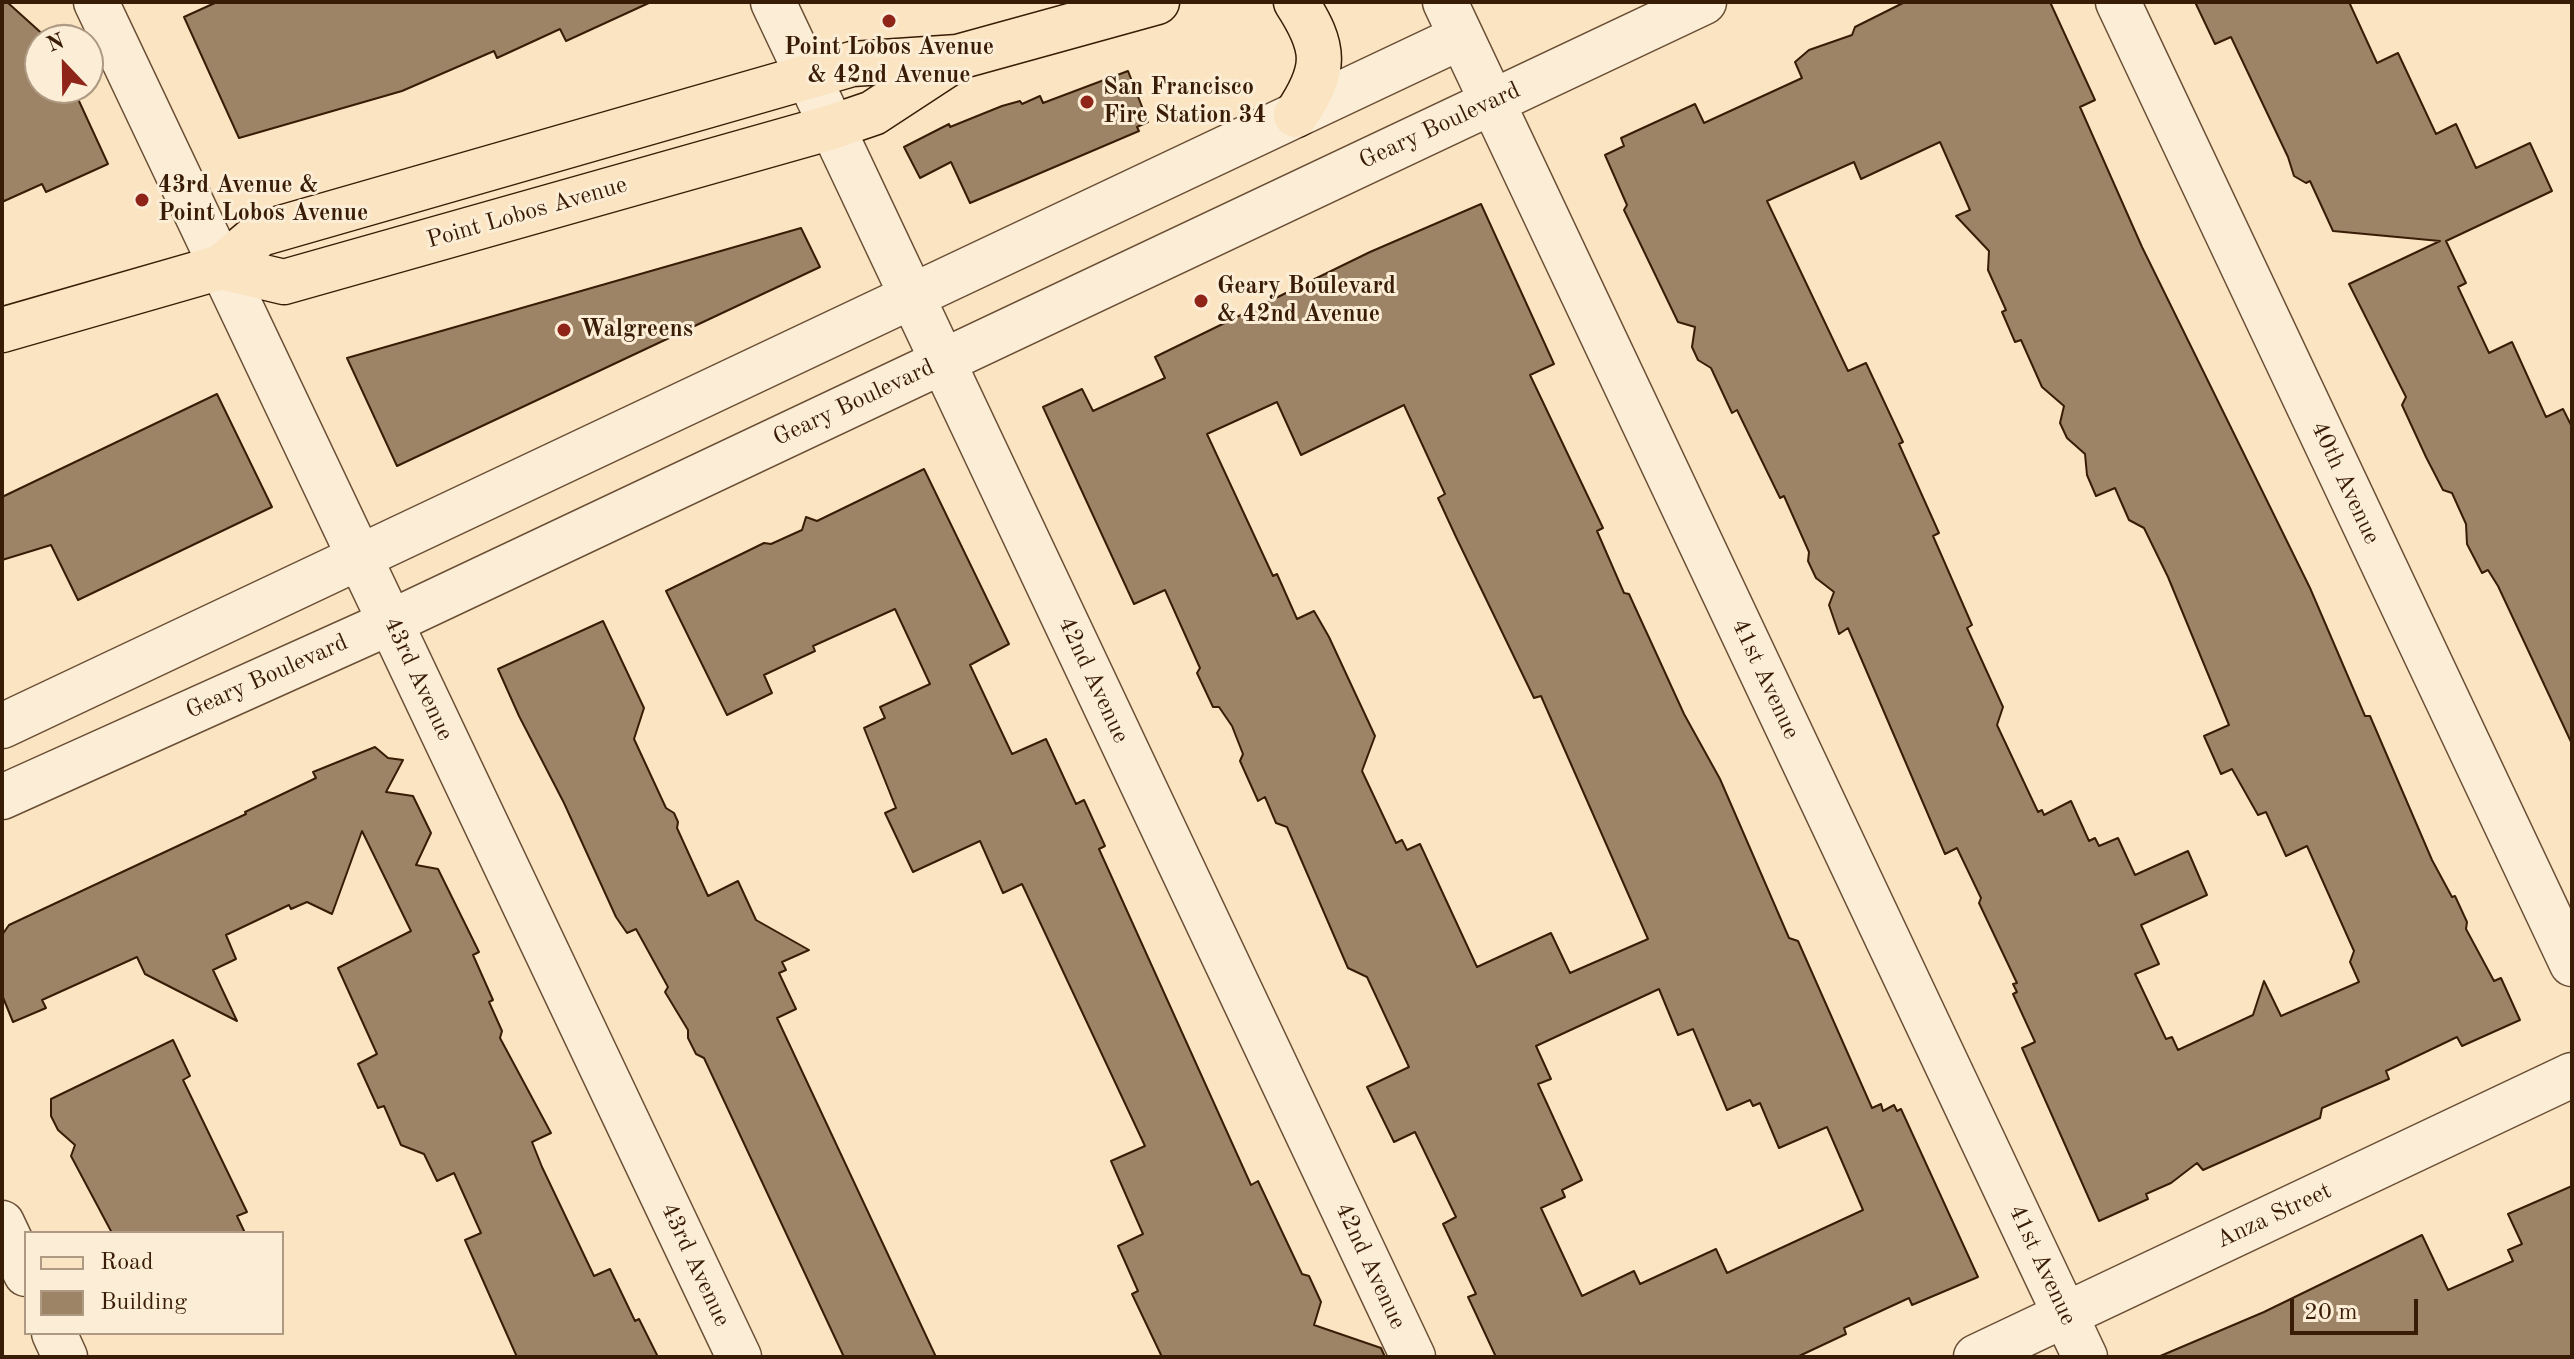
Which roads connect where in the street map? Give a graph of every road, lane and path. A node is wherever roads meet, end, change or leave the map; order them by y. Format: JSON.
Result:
{"nodes":[{"id":1,"x":96,"y":2,"type":"edge"},
{"id":2,"x":773,"y":2,"type":"edge"},
{"id":3,"x":1157,"y":2,"type":"edge"},
{"id":4,"x":1296,"y":2,"type":"edge"},
{"id":5,"x":1704,"y":2,"type":"edge"},
{"id":6,"x":2118,"y":2,"type":"edge"},
{"id":7,"x":1453,"y":20,"type":"edge"},
{"id":8,"x":958,"y":57,"type":"junction"},
{"id":9,"x":808,"y":77,"type":"junction"},
{"id":10,"x":1492,"y":101,"type":"junction"},
{"id":11,"x":1296,"y":115,"type":"junction"},
{"id":12,"x":832,"y":127,"type":"junction"},
{"id":13,"x":221,"y":267,"type":"junction"},
{"id":14,"x":912,"y":296,"type":"junction"},
{"id":15,"x":2,"y":330,"type":"edge"},
{"id":16,"x":943,"y":361,"type":"junction"},
{"id":17,"x":360,"y":556,"type":"junction"},
{"id":18,"x":391,"y":622,"type":"junction"},
{"id":19,"x":2,"y":726,"type":"edge"},
{"id":20,"x":2,"y":797,"type":"edge"},
{"id":21,"x":2572,"y":964,"type":"edge"},
{"id":22,"x":2572,"y":1075,"type":"edge"},
{"id":23,"x":2,"y":1223,"type":"edge"},
{"id":24,"x":24,"y":1270,"type":"edge"},
{"id":25,"x":2065,"y":1315,"type":"junction"},
{"id":26,"x":55,"y":1335,"type":"edge"},
{"id":27,"x":65,"y":1357,"type":"edge"},
{"id":28,"x":739,"y":1357,"type":"edge"},
{"id":29,"x":1413,"y":1357,"type":"edge"},
{"id":30,"x":1976,"y":1357,"type":"edge"},
{"id":31,"x":2085,"y":1357,"type":"edge"}],
"edges":[{"from":1,"to":13,"type":"street","name":"43rd Avenue"},
{"from":2,"to":9,"type":"street","name":"42nd Avenue"},
{"from":3,"to":8,"type":"main road"},
{"from":4,"to":11,"type":"main road"},
{"from":5,"to":10,"type":"street","name":"Geary Boulevard"},
{"from":6,"to":21,"type":"street","name":"40th Avenue"},
{"from":7,"to":10,"type":"street","name":"41st Avenue"},
{"from":7,"to":11,"type":"street"},
{"from":8,"to":9,"type":"main road"},
{"from":8,"to":12,"type":"main road"},
{"from":9,"to":12,"type":"street","name":"42nd Avenue"},
{"from":9,"to":13,"type":"main road","name":"Point Lobos Avenue"},
{"from":10,"to":16,"type":"street","name":"Geary Boulevard"},
{"from":10,"to":25,"type":"street","name":"41st Avenue"},
{"from":11,"to":14,"type":"street"},
{"from":12,"to":13,"type":"main road","name":"Point Lobos Avenue"},
{"from":12,"to":14,"type":"street","name":"42nd Avenue"},
{"from":13,"to":15,"type":"main road","name":"Point Lobos Avenue"},
{"from":13,"to":17,"type":"street","name":"43rd Avenue"},
{"from":14,"to":16,"type":"street","name":"42nd Avenue"},
{"from":14,"to":17,"type":"street"},
{"from":16,"to":18,"type":"street","name":"Geary Boulevard"},
{"from":16,"to":29,"type":"street","name":"42nd Avenue"},
{"from":17,"to":18,"type":"street","name":"43rd Avenue"},
{"from":17,"to":19,"type":"street"},
{"from":18,"to":20,"type":"street","name":"Geary Boulevard"},
{"from":18,"to":28,"type":"street","name":"43rd Avenue"},
{"from":22,"to":25,"type":"street","name":"Anza Street"},
{"from":23,"to":24,"type":"street"},
{"from":25,"to":30,"type":"street","name":"Anza Street"},
{"from":25,"to":31,"type":"street","name":"41st Avenue"},
{"from":26,"to":27,"type":"street"}]}
